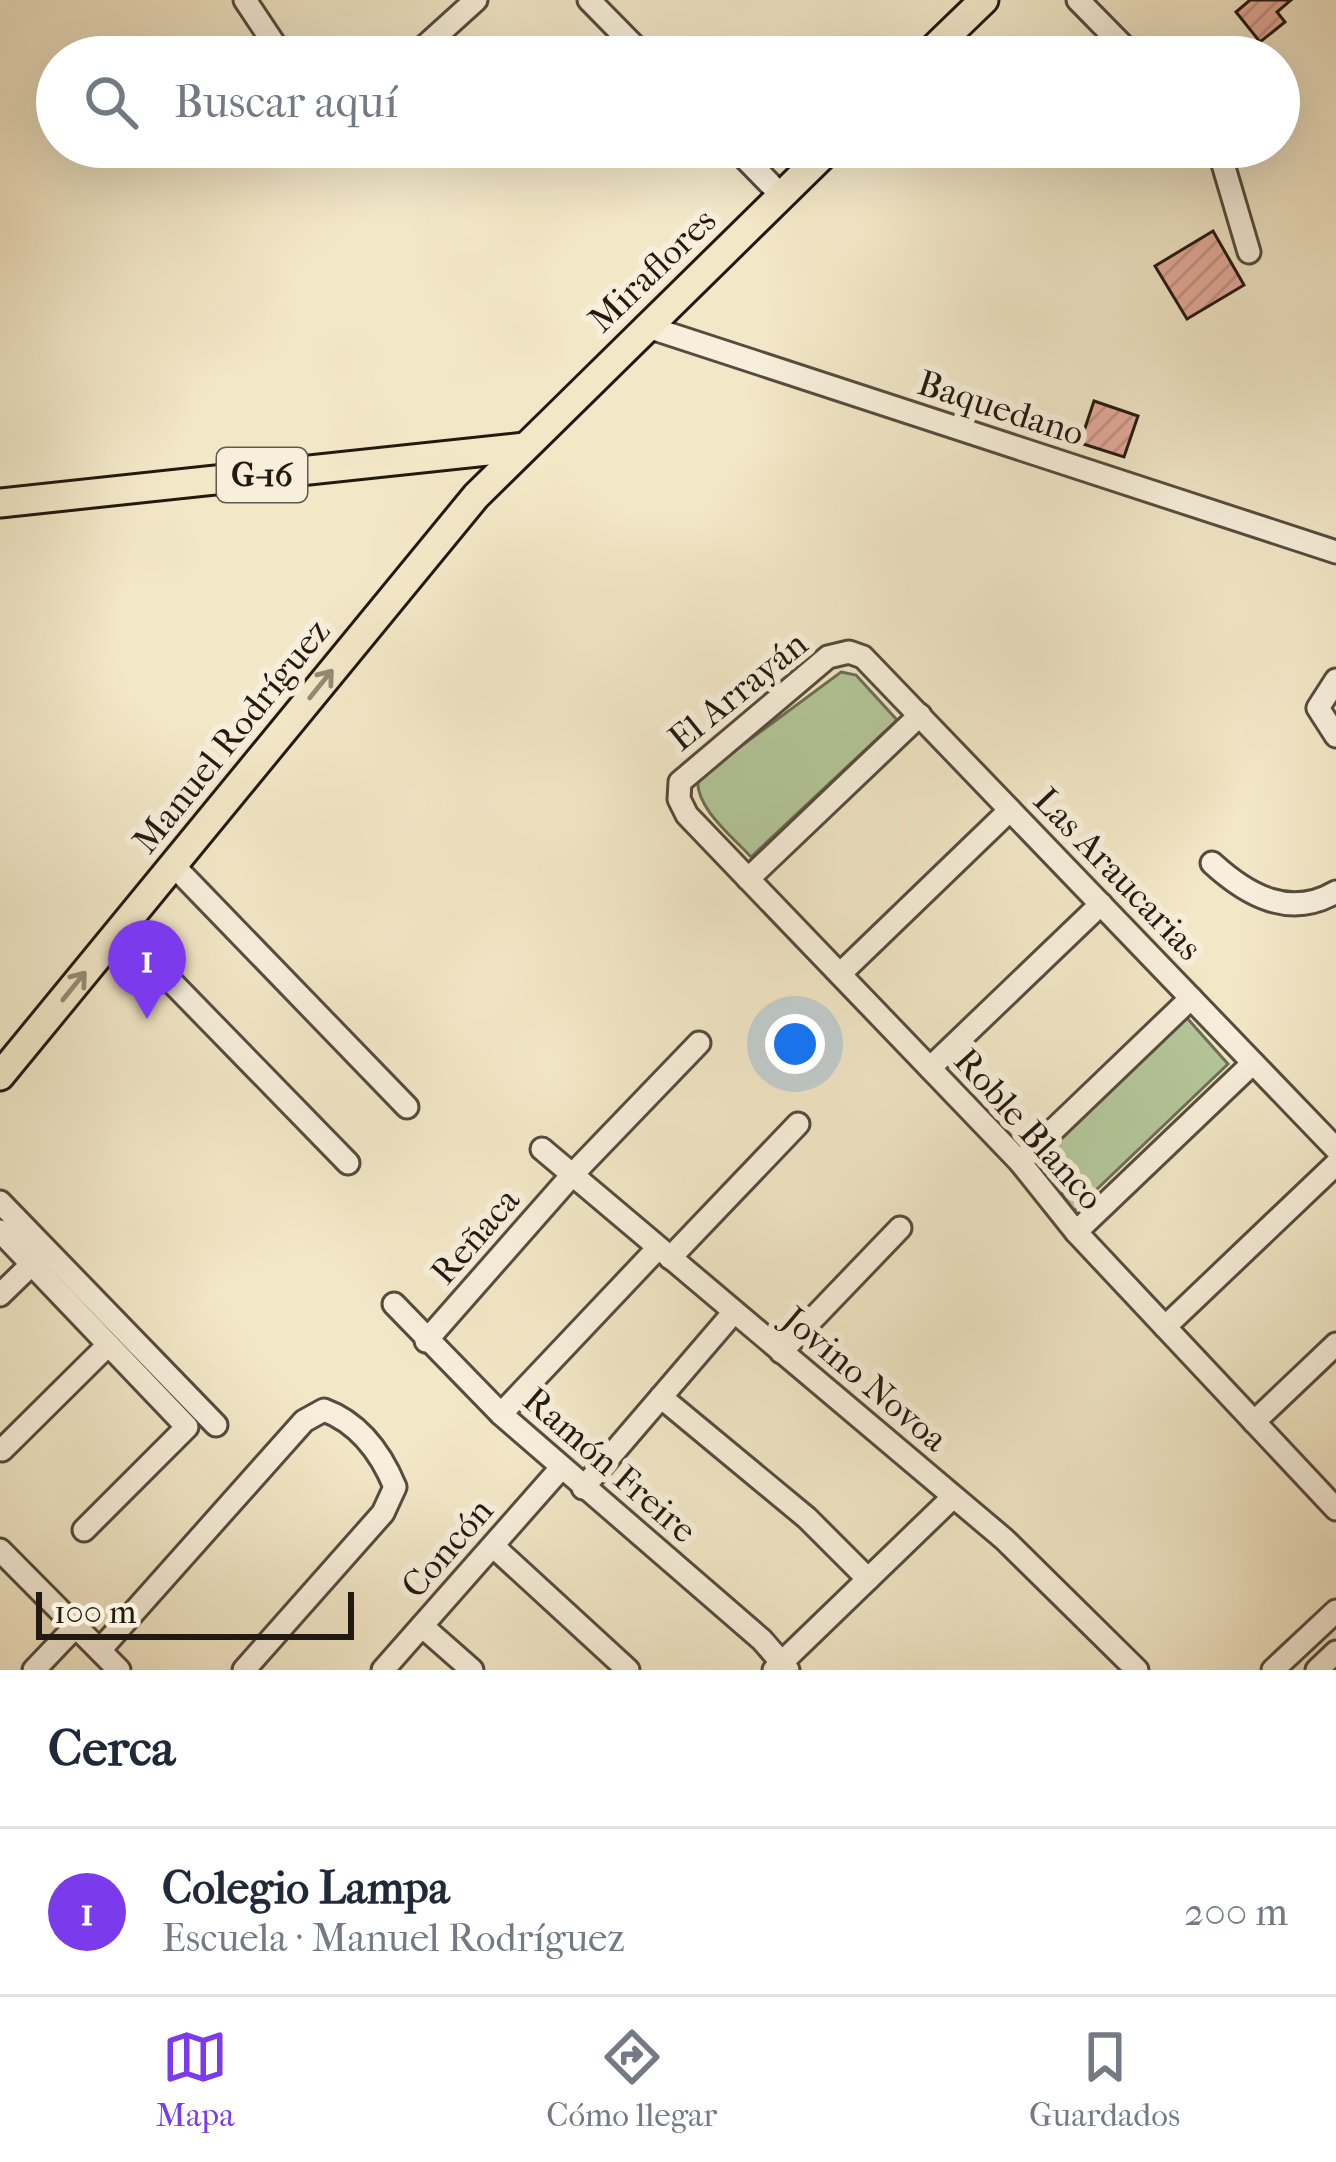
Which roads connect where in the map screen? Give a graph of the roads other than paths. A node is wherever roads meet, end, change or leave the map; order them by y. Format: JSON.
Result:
{"nodes":[{"id":1,"x":245,"y":0,"type":"edge"},
{"id":2,"x":476,"y":0,"type":"edge"},
{"id":3,"x":589,"y":0,"type":"edge"},
{"id":4,"x":984,"y":0,"type":"edge"},
{"id":5,"x":1078,"y":0,"type":"edge"},
{"id":6,"x":269,"y":36,"type":"edge"},
{"id":7,"x":436,"y":36,"type":"edge"},
{"id":8,"x":624,"y":36,"type":"edge"},
{"id":9,"x":947,"y":36,"type":"edge"},
{"id":10,"x":1113,"y":36,"type":"edge"},
{"id":11,"x":755,"y":168,"type":"edge"},
{"id":12,"x":809,"y":168,"type":"edge"},
{"id":13,"x":1224,"y":168,"type":"edge"},
{"id":14,"x":781,"y":195,"type":"junction"},
{"id":15,"x":1249,"y":252,"type":"dead end"},
{"id":16,"x":645,"y":326,"type":"junction"},
{"id":17,"x":524,"y":447,"type":"junction"},
{"id":18,"x":0,"y":503,"type":"edge"},
{"id":19,"x":1336,"y":552,"type":"edge"},
{"id":20,"x":848,"y":652,"type":"joint"},
{"id":21,"x":1336,"y":680,"type":"edge"},
{"id":22,"x":920,"y":716,"type":"junction"},
{"id":23,"x":1336,"y":736,"type":"edge"},
{"id":24,"x":678,"y":790,"type":"joint"},
{"id":25,"x":1010,"y":810,"type":"junction"},
{"id":26,"x":1212,"y":863,"type":"dead end"},
{"id":27,"x":173,"y":865,"type":"junction"},
{"id":28,"x":748,"y":879,"type":"junction"},
{"id":29,"x":1336,"y":892,"type":"edge"},
{"id":30,"x":1101,"y":904,"type":"junction"},
{"id":31,"x":120,"y":929,"type":"junction"},
{"id":32,"x":840,"y":974,"type":"junction"},
{"id":33,"x":1191,"y":998,"type":"junction"},
{"id":34,"x":699,"y":1042,"type":"dead end"},
{"id":35,"x":1253,"y":1063,"type":"junction"},
{"id":36,"x":930,"y":1068,"type":"junction"},
{"id":37,"x":0,"y":1076,"type":"edge"},
{"id":38,"x":406,"y":1107,"type":"dead end"},
{"id":39,"x":797,"y":1124,"type":"dead end"},
{"id":40,"x":542,"y":1149,"type":"dead end"},
{"id":41,"x":1336,"y":1149,"type":"edge"},
{"id":42,"x":1021,"y":1162,"type":"junction"},
{"id":43,"x":348,"y":1163,"type":"dead end"},
{"id":44,"x":1336,"y":1164,"type":"edge"},
{"id":45,"x":572,"y":1175,"type":"junction"},
{"id":46,"x":0,"y":1202,"type":"edge"},
{"id":47,"x":900,"y":1228,"type":"dead end"},
{"id":48,"x":0,"y":1231,"type":"edge"},
{"id":49,"x":1076,"y":1232,"type":"junction"},
{"id":50,"x":664,"y":1253,"type":"junction"},
{"id":51,"x":32,"y":1264,"type":"junction"},
{"id":52,"x":0,"y":1295,"type":"edge"},
{"id":53,"x":394,"y":1304,"type":"dead end"},
{"id":54,"x":734,"y":1312,"type":"junction"},
{"id":55,"x":1165,"y":1327,"type":"junction"},
{"id":56,"x":426,"y":1341,"type":"junction"},
{"id":57,"x":1336,"y":1344,"type":"edge"},
{"id":58,"x":108,"y":1345,"type":"junction"},
{"id":59,"x":782,"y":1352,"type":"junction"},
{"id":60,"x":661,"y":1397,"type":"junction"},
{"id":61,"x":501,"y":1414,"type":"junction"},
{"id":62,"x":1254,"y":1422,"type":"junction"},
{"id":63,"x":217,"y":1425,"type":"dead end"},
{"id":64,"x":2,"y":1450,"type":"edge"},
{"id":65,"x":561,"y":1468,"type":"junction"},
{"id":66,"x":583,"y":1488,"type":"junction"},
{"id":67,"x":953,"y":1497,"type":"junction"},
{"id":68,"x":1336,"y":1509,"type":"edge"},
{"id":69,"x":83,"y":1530,"type":"dead end"},
{"id":70,"x":493,"y":1546,"type":"junction"},
{"id":71,"x":0,"y":1550,"type":"edge"},
{"id":72,"x":868,"y":1579,"type":"junction"},
{"id":73,"x":1336,"y":1611,"type":"edge"},
{"id":74,"x":422,"y":1626,"type":"junction"},
{"id":75,"x":76,"y":1627,"type":"junction"},
{"id":76,"x":100,"y":1650,"type":"junction"},
{"id":77,"x":1336,"y":1652,"type":"edge"},
{"id":78,"x":781,"y":1667,"type":"edge"},
{"id":79,"x":34,"y":1670,"type":"edge"},
{"id":80,"x":118,"y":1670,"type":"edge"},
{"id":81,"x":244,"y":1670,"type":"edge"},
{"id":82,"x":383,"y":1670,"type":"edge"},
{"id":83,"x":472,"y":1670,"type":"edge"},
{"id":84,"x":628,"y":1670,"type":"edge"},
{"id":85,"x":1137,"y":1670,"type":"edge"},
{"id":86,"x":1273,"y":1670,"type":"edge"},
{"id":87,"x":1317,"y":1670,"type":"edge"}],
"edges":[{"from":1,"to":6,"type":"street"},
{"from":2,"to":7,"type":"street"},
{"from":3,"to":8,"type":"street"},
{"from":4,"to":9,"type":"main road"},
{"from":5,"to":10,"type":"street"},
{"from":11,"to":14,"type":"street"},
{"from":12,"to":14,"type":"main road","name":"Miraflores"},
{"from":13,"to":15,"type":"street"},
{"from":14,"to":16,"type":"main road","name":"Miraflores"},
{"from":16,"to":17,"type":"main road","name":"Miraflores"},
{"from":16,"to":19,"type":"street","name":"Baquedano"},
{"from":17,"to":18,"type":"main road","number":"G-16"},
{"from":27,"to":17,"type":"main road","name":"Manuel Rodríguez","one_way":true},
{"from":20,"to":22,"type":"street","name":"Las Araucarias"},
{"from":20,"to":24,"type":"street","name":"El Arrayán"},
{"from":21,"to":23,"type":"street"},
{"from":22,"to":25,"type":"street","name":"Las Araucarias"},
{"from":22,"to":28,"type":"street"},
{"from":24,"to":28,"type":"street","name":"Roble Blanco"},
{"from":25,"to":30,"type":"street","name":"Las Araucarias"},
{"from":25,"to":32,"type":"street"},
{"from":26,"to":29,"type":"street"},
{"from":27,"to":31,"type":"main road","name":"Manuel Rodríguez"},
{"from":27,"to":38,"type":"street"},
{"from":28,"to":32,"type":"street","name":"Roble Blanco"},
{"from":30,"to":33,"type":"street","name":"Las Araucarias"},
{"from":30,"to":36,"type":"street"},
{"from":37,"to":31,"type":"main road","name":"Manuel Rodríguez","one_way":true},
{"from":31,"to":43,"type":"street"},
{"from":32,"to":36,"type":"street","name":"Roble Blanco"},
{"from":33,"to":35,"type":"street","name":"Las Araucarias"},
{"from":33,"to":42,"type":"street"},
{"from":34,"to":45,"type":"street","name":"Reñaca"},
{"from":35,"to":41,"type":"street","name":"Las Araucarias"},
{"from":35,"to":49,"type":"street"},
{"from":36,"to":42,"type":"street","name":"Roble Blanco"},
{"from":39,"to":50,"type":"street"},
{"from":40,"to":45,"type":"street","name":"Jovino Novoa"},
{"from":42,"to":49,"type":"street","name":"Roble Blanco"},
{"from":44,"to":55,"type":"street"},
{"from":45,"to":50,"type":"street","name":"Jovino Novoa"},
{"from":45,"to":56,"type":"street","name":"Reñaca"},
{"from":46,"to":63,"type":"street"},
{"from":47,"to":59,"type":"street"},
{"from":48,"to":51,"type":"street"},
{"from":49,"to":55,"type":"street","name":"Roble Blanco"},
{"from":50,"to":54,"type":"street","name":"Jovino Novoa"},
{"from":50,"to":61,"type":"street"},
{"from":51,"to":52,"type":"street"},
{"from":51,"to":58,"type":"street"},
{"from":53,"to":56,"type":"street","name":"Ramón Freire"},
{"from":54,"to":59,"type":"street","name":"Jovino Novoa"},
{"from":54,"to":60,"type":"street"},
{"from":55,"to":62,"type":"street","name":"Roble Blanco"},
{"from":56,"to":61,"type":"street","name":"Ramón Freire"},
{"from":57,"to":62,"type":"street"},
{"from":58,"to":64,"type":"street"},
{"from":58,"to":69,"type":"street"},
{"from":59,"to":67,"type":"street","name":"Jovino Novoa"},
{"from":60,"to":66,"type":"street"},
{"from":60,"to":72,"type":"street"},
{"from":61,"to":65,"type":"street","name":"Ramón Freire"},
{"from":62,"to":68,"type":"street","name":"Roble Blanco"},
{"from":65,"to":66,"type":"street","name":"Ramón Freire"},
{"from":65,"to":70,"type":"street","name":"Concón"},
{"from":66,"to":78,"type":"street","name":"Ramón Freire"},
{"from":67,"to":72,"type":"street"},
{"from":67,"to":85,"type":"street","name":"Jovino Novoa"},
{"from":70,"to":74,"type":"street","name":"Concón"},
{"from":70,"to":84,"type":"street"},
{"from":71,"to":75,"type":"street"},
{"from":72,"to":78,"type":"street"},
{"from":73,"to":86,"type":"street"},
{"from":74,"to":82,"type":"street","name":"Concón"},
{"from":74,"to":83,"type":"street"},
{"from":75,"to":76,"type":"street"},
{"from":75,"to":79,"type":"street"},
{"from":76,"to":80,"type":"street"},
{"from":76,"to":81,"type":"street"},
{"from":77,"to":87,"type":"street"}]}
